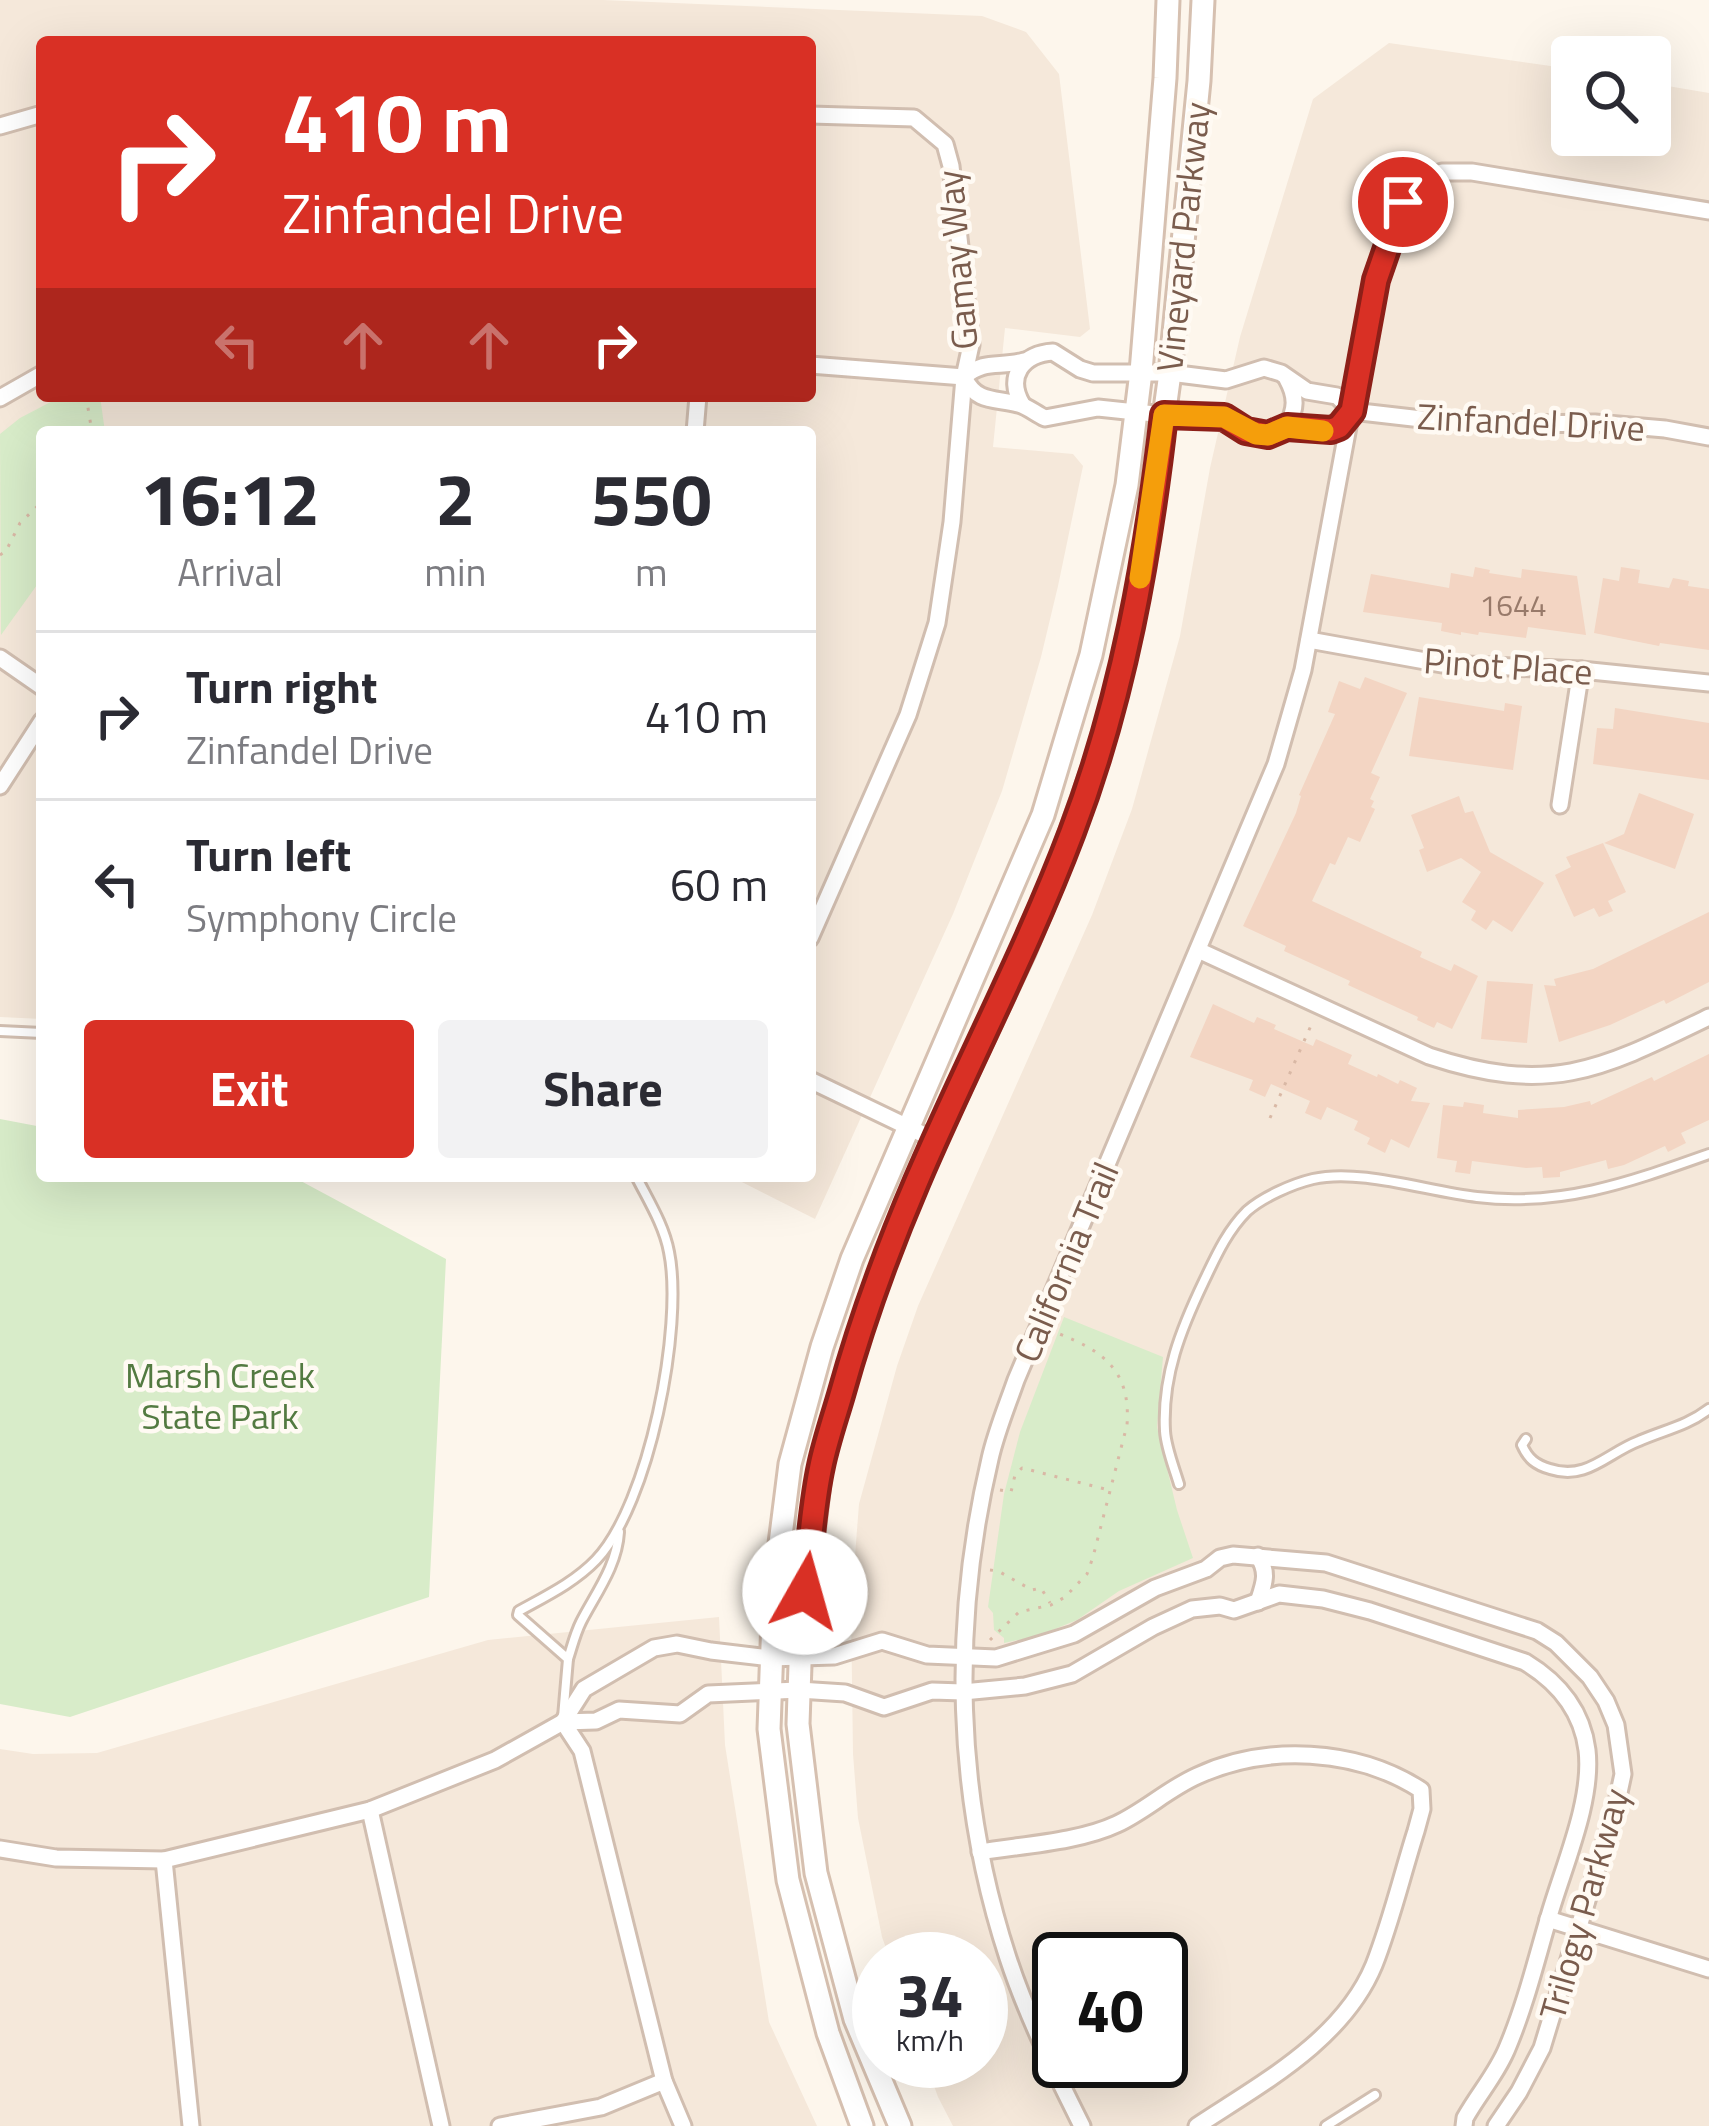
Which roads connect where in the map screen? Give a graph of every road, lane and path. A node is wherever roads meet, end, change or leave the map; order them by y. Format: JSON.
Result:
{"nodes":[{"id":1,"x":1168,"y":0,"type":"edge"},
{"id":2,"x":1203,"y":0,"type":"edge"},
{"id":3,"x":816,"y":115,"type":"edge"},
{"id":4,"x":36,"y":116,"type":"edge"},
{"id":5,"x":0,"y":126,"type":"edge"},
{"id":6,"x":1709,"y":211,"type":"edge"},
{"id":7,"x":1029,"y":359,"type":"junction"},
{"id":8,"x":816,"y":365,"type":"edge"},
{"id":9,"x":1141,"y":372,"type":"junction"},
{"id":10,"x":1170,"y":374,"type":"junction"},
{"id":11,"x":36,"y":377,"type":"edge"},
{"id":12,"x":964,"y":377,"type":"junction"},
{"id":13,"x":1287,"y":379,"type":"junction"},
{"id":14,"x":2,"y":391,"type":"edge"},
{"id":15,"x":1022,"y":404,"type":"junction"},
{"id":16,"x":1352,"y":411,"type":"junction"},
{"id":17,"x":1135,"y":412,"type":"junction"},
{"id":18,"x":1164,"y":415,"type":"junction"},
{"id":19,"x":1287,"y":427,"type":"junction"},
{"id":20,"x":1709,"y":437,"type":"edge"},
{"id":21,"x":36,"y":508,"type":"edge"},
{"id":22,"x":0,"y":555,"type":"edge"},
{"id":23,"x":1309,"y":640,"type":"junction"},
{"id":24,"x":0,"y":658,"type":"edge"},
{"id":25,"x":1581,"y":670,"type":"junction"},
{"id":26,"x":1709,"y":682,"type":"edge"},
{"id":27,"x":36,"y":683,"type":"edge"},
{"id":28,"x":36,"y":730,"type":"edge"},
{"id":29,"x":0,"y":786,"type":"edge"},
{"id":30,"x":1560,"y":806,"type":"dead end"},
{"id":31,"x":816,"y":912,"type":"edge"},
{"id":32,"x":1198,"y":950,"type":"junction"},
{"id":33,"x":1319,"y":1006,"type":"junction"},
{"id":34,"x":1709,"y":1018,"type":"edge"},
{"id":35,"x":0,"y":1031,"type":"edge"},
{"id":36,"x":36,"y":1033,"type":"edge"},
{"id":37,"x":816,"y":1083,"type":"edge"},
{"id":38,"x":1270,"y":1118,"type":"dead end"},
{"id":39,"x":909,"y":1128,"type":"junction"},
{"id":40,"x":935,"y":1140,"type":"junction"},
{"id":41,"x":1709,"y":1154,"type":"edge"},
{"id":42,"x":639,"y":1182,"type":"edge"},
{"id":43,"x":1038,"y":1326,"type":"junction"},
{"id":44,"x":1709,"y":1409,"type":"edge"},
{"id":45,"x":1526,"y":1439,"type":"dead end"},
{"id":46,"x":1179,"y":1484,"type":"dead end"},
{"id":47,"x":984,"y":1486,"type":"junction"},
{"id":48,"x":1110,"y":1490,"type":"junction"},
{"id":49,"x":619,"y":1531,"type":"junction"},
{"id":50,"x":1258,"y":1556,"type":"junction"},
{"id":51,"x":969,"y":1568,"type":"junction"},
{"id":52,"x":1258,"y":1602,"type":"junction"},
{"id":53,"x":1051,"y":1605,"type":"junction"},
{"id":54,"x":963,"y":1656,"type":"junction"},
{"id":55,"x":800,"y":1657,"type":"junction"},
{"id":56,"x":770,"y":1658,"type":"junction"},
{"id":57,"x":568,"y":1660,"type":"junction"},
{"id":58,"x":799,"y":1690,"type":"junction"},
{"id":59,"x":769,"y":1691,"type":"junction"},
{"id":60,"x":963,"y":1692,"type":"junction"},
{"id":61,"x":563,"y":1722,"type":"junction"},
{"id":62,"x":370,"y":1810,"type":"junction"},
{"id":63,"x":0,"y":1849,"type":"edge"},
{"id":64,"x":980,"y":1852,"type":"junction"},
{"id":65,"x":164,"y":1860,"type":"junction"},
{"id":66,"x":1548,"y":1919,"type":"junction"},
{"id":67,"x":1580,"y":1928,"type":"junction"},
{"id":68,"x":1709,"y":1969,"type":"edge"},
{"id":69,"x":664,"y":2081,"type":"junction"},
{"id":70,"x":1375,"y":2095,"type":"dead end"},
{"id":71,"x":191,"y":2126,"type":"edge"},
{"id":72,"x":441,"y":2126,"type":"edge"},
{"id":73,"x":500,"y":2126,"type":"edge"},
{"id":74,"x":683,"y":2126,"type":"edge"},
{"id":75,"x":862,"y":2126,"type":"edge"},
{"id":76,"x":900,"y":2126,"type":"edge"},
{"id":77,"x":1082,"y":2126,"type":"edge"},
{"id":78,"x":1197,"y":2126,"type":"edge"},
{"id":79,"x":1327,"y":2126,"type":"edge"},
{"id":80,"x":1464,"y":2126,"type":"edge"},
{"id":81,"x":1496,"y":2126,"type":"edge"}],
"edges":[{"from":1,"to":9,"type":"street","name":"Vineyard Parkway"},
{"from":2,"to":10,"type":"street","name":"Vineyard Parkway"},
{"from":3,"to":12,"type":"street","name":"Gamay Way"},
{"from":4,"to":5,"type":"street"},
{"from":6,"to":16,"type":"street","name":"California Trail"},
{"from":7,"to":9,"type":"street","name":"Zinfandel Drive"},
{"from":7,"to":12,"type":"street"},
{"from":7,"to":15,"type":"street"},
{"from":8,"to":12,"type":"street"},
{"from":9,"to":10,"type":"street","name":"Zinfandel Drive"},
{"from":9,"to":17,"type":"street","name":"Vineyard Parkway"},
{"from":10,"to":13,"type":"street","name":"Zinfandel Drive"},
{"from":10,"to":18,"type":"street","name":"Vineyard Parkway"},
{"from":11,"to":14,"type":"street"},
{"from":12,"to":15,"type":"street","name":"Zinfandel Drive"},
{"from":12,"to":31,"type":"street","name":"Gamay Way"},
{"from":13,"to":16,"type":"street","name":"Zinfandel Drive"},
{"from":13,"to":19,"type":"street"},
{"from":15,"to":17,"type":"street","name":"Zinfandel Drive"},
{"from":16,"to":19,"type":"street","name":"Zinfandel Drive"},
{"from":16,"to":20,"type":"street","name":"Zinfandel Drive"},
{"from":16,"to":23,"type":"street","name":"California Trail"},
{"from":17,"to":18,"type":"street","name":"Zinfandel Drive"},
{"from":17,"to":39,"type":"street","name":"Vineyard Parkway"},
{"from":18,"to":19,"type":"street","name":"Zinfandel Drive"},
{"from":18,"to":40,"type":"street","name":"Vineyard Parkway"},
{"from":21,"to":22,"type":"path"},
{"from":23,"to":25,"type":"street","name":"Pinot Place"},
{"from":23,"to":32,"type":"street","name":"California Trail"},
{"from":24,"to":27,"type":"street"},
{"from":25,"to":26,"type":"street","name":"Pinot Place"},
{"from":25,"to":30,"type":"street"},
{"from":28,"to":29,"type":"street"},
{"from":32,"to":33,"type":"street"},
{"from":32,"to":43,"type":"street","name":"California Trail"},
{"from":33,"to":34,"type":"street"},
{"from":33,"to":38,"type":"path"},
{"from":35,"to":36,"type":"lane"},
{"from":37,"to":39,"type":"street"},
{"from":39,"to":40,"type":"street"},
{"from":39,"to":56,"type":"street","name":"Vineyard Parkway"},
{"from":40,"to":55,"type":"street","name":"Vineyard Parkway"},
{"from":41,"to":46,"type":"lane"},
{"from":42,"to":49,"type":"lane"},
{"from":43,"to":47,"type":"street","name":"California Trail"},
{"from":43,"to":48,"type":"path"},
{"from":44,"to":45,"type":"lane"},
{"from":47,"to":48,"type":"path"},
{"from":47,"to":51,"type":"street","name":"California Trail"},
{"from":48,"to":53,"type":"path"},
{"from":49,"to":57,"type":"lane"},
{"from":49,"to":57,"type":"lane"},
{"from":50,"to":52,"type":"street"},
{"from":50,"to":54,"type":"street","name":"Trilogy Parkway"},
{"from":50,"to":67,"type":"street","name":"Trilogy Parkway"},
{"from":51,"to":53,"type":"path"},
{"from":51,"to":54,"type":"street","name":"California Trail"},
{"from":52,"to":60,"type":"street","name":"Trilogy Parkway"},
{"from":52,"to":66,"type":"street","name":"Trilogy Parkway"},
{"from":53,"to":54,"type":"path"},
{"from":54,"to":55,"type":"street","name":"Trilogy Parkway"},
{"from":54,"to":60,"type":"street","name":"California Trail"},
{"from":55,"to":56,"type":"street","name":"Trilogy Parkway"},
{"from":55,"to":58,"type":"street","name":"Vineyard Parkway"},
{"from":56,"to":59,"type":"street","name":"Vineyard Parkway"},
{"from":56,"to":61,"type":"street","name":"Trilogy Parkway"},
{"from":57,"to":61,"type":"lane"},
{"from":58,"to":59,"type":"street","name":"Trilogy Parkway"},
{"from":58,"to":60,"type":"street","name":"Trilogy Parkway"},
{"from":58,"to":76,"type":"street","name":"Vineyard Parkway"},
{"from":59,"to":61,"type":"street","name":"Trilogy Parkway"},
{"from":59,"to":75,"type":"street","name":"Vineyard Parkway"},
{"from":60,"to":64,"type":"street","name":"California Trail"},
{"from":61,"to":62,"type":"street"},
{"from":61,"to":69,"type":"street"},
{"from":62,"to":65,"type":"street"},
{"from":62,"to":72,"type":"street"},
{"from":63,"to":65,"type":"street"},
{"from":64,"to":77,"type":"street","name":"California Trail"},
{"from":64,"to":78,"type":"street"},
{"from":65,"to":71,"type":"street"},
{"from":66,"to":67,"type":"street"},
{"from":66,"to":80,"type":"street","name":"Trilogy Parkway"},
{"from":67,"to":68,"type":"street"},
{"from":67,"to":81,"type":"street","name":"Trilogy Parkway"},
{"from":69,"to":73,"type":"street"},
{"from":69,"to":74,"type":"street"},
{"from":70,"to":79,"type":"lane"}]}
